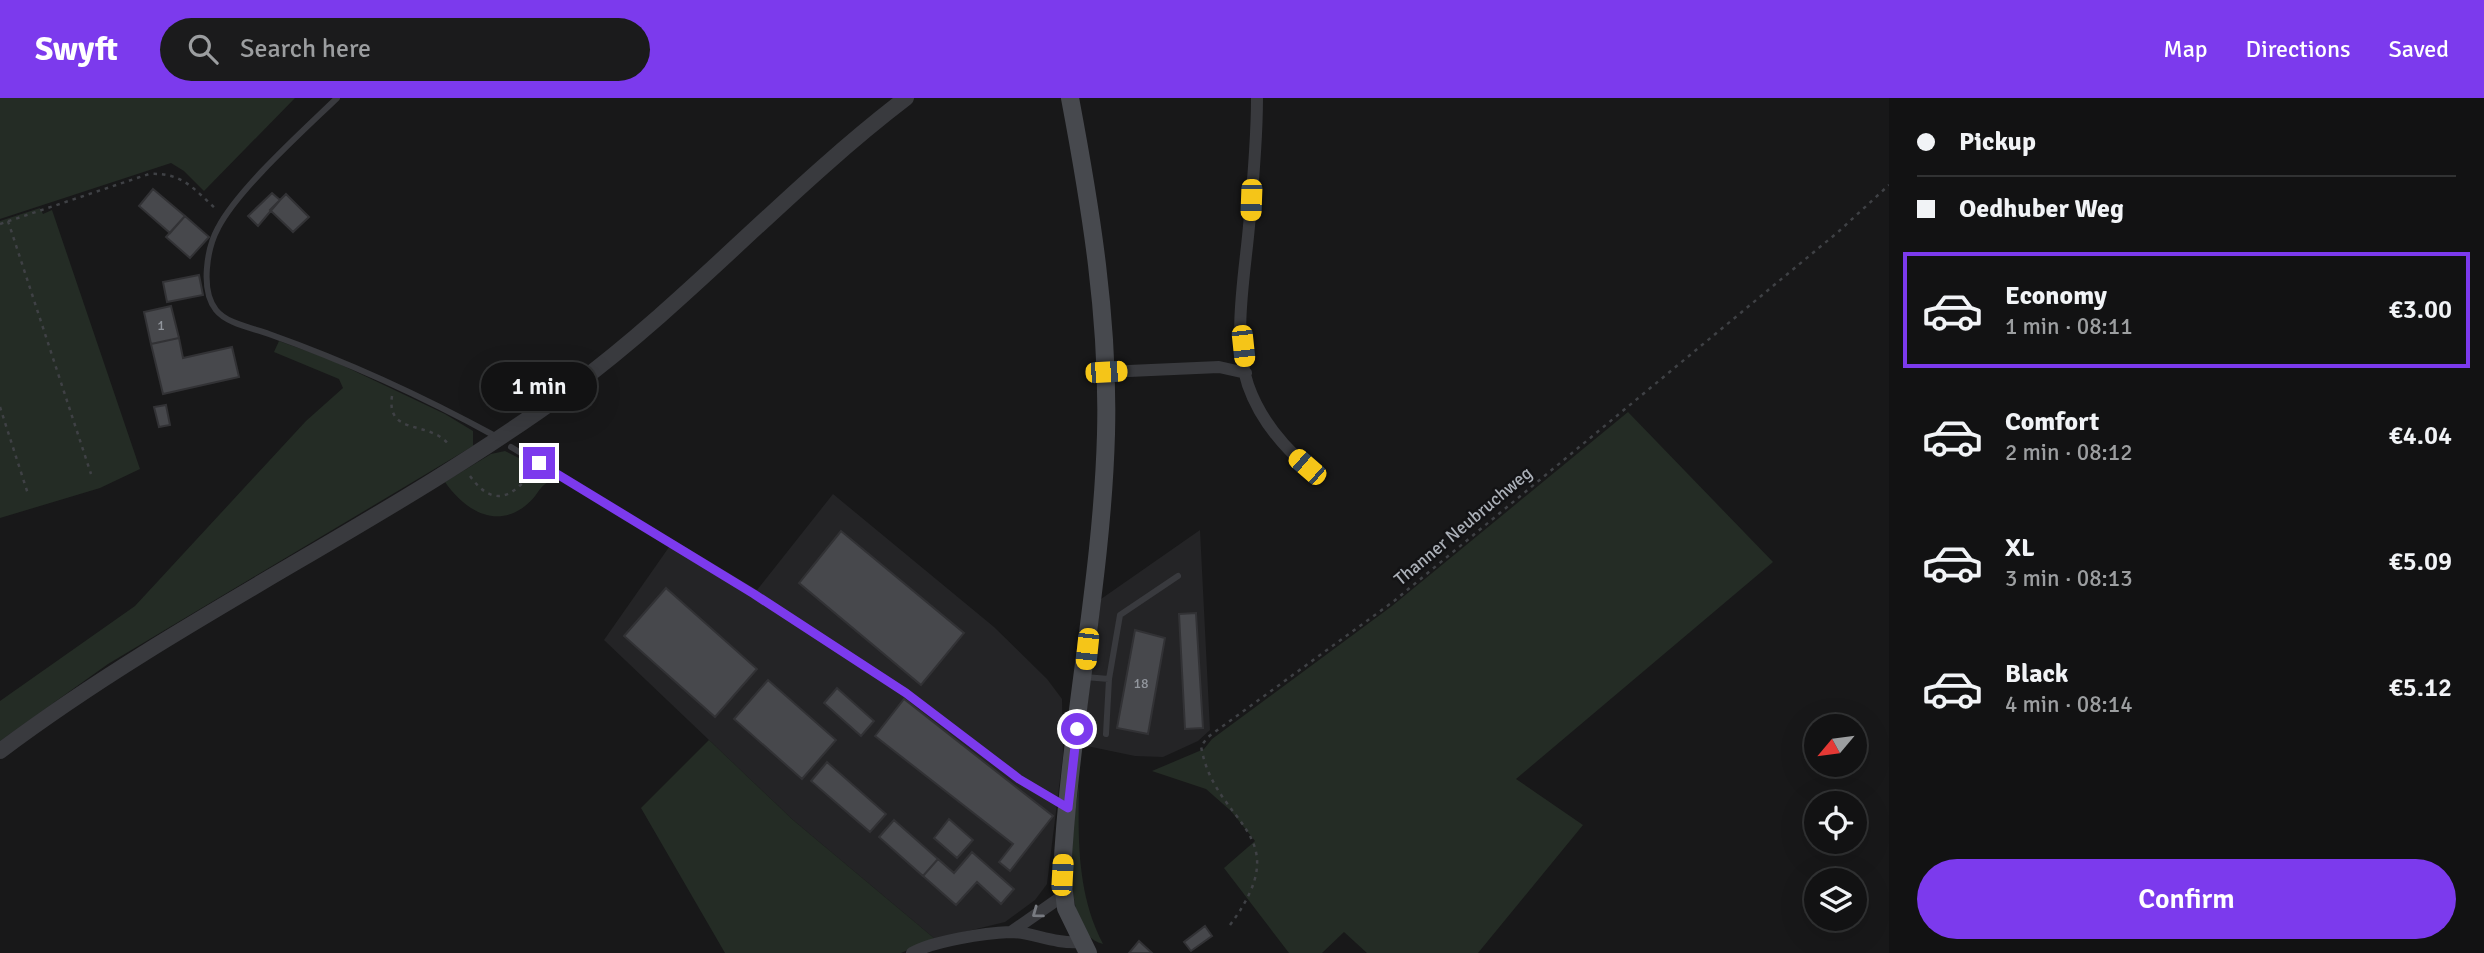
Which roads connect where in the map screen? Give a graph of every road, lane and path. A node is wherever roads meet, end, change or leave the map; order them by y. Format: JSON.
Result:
{"nodes":[{"id":1,"x":337,"y":98,"type":"edge"},
{"id":2,"x":906,"y":98,"type":"edge"},
{"id":3,"x":1070,"y":98,"type":"edge"},
{"id":4,"x":1257,"y":98,"type":"edge"},
{"id":5,"x":1889,"y":186,"type":"edge"},
{"id":6,"x":225,"y":216,"type":"junction"},
{"id":7,"x":8,"y":221,"type":"junction"},
{"id":8,"x":0,"y":224,"type":"edge"},
{"id":9,"x":1106,"y":372,"type":"junction"},
{"id":10,"x":1246,"y":373,"type":"junction"},
{"id":11,"x":397,"y":387,"type":"junction"},
{"id":12,"x":0,"y":407,"type":"edge"},
{"id":13,"x":505,"y":442,"type":"junction"},
{"id":14,"x":450,"y":446,"type":"dead end"},
{"id":15,"x":539,"y":463,"type":"junction"},
{"id":16,"x":1307,"y":467,"type":"dead end"},
{"id":17,"x":91,"y":474,"type":"dead end"},
{"id":18,"x":470,"y":476,"type":"dead end"},
{"id":19,"x":28,"y":494,"type":"dead end"},
{"id":20,"x":1178,"y":576,"type":"dead end"},
{"id":21,"x":1084,"y":676,"type":"junction"},
{"id":22,"x":1109,"y":680,"type":"junction"},
{"id":23,"x":1106,"y":734,"type":"dead end"},
{"id":24,"x":0,"y":751,"type":"edge"},
{"id":25,"x":1068,"y":808,"type":"junction"},
{"id":26,"x":1063,"y":895,"type":"junction"},
{"id":27,"x":1230,"y":925,"type":"dead end"},
{"id":28,"x":1011,"y":932,"type":"junction"},
{"id":29,"x":1084,"y":947,"type":"edge"},
{"id":30,"x":912,"y":953,"type":"edge"}],
"edges":[{"from":1,"to":6,"type":"lane"},
{"from":2,"to":13,"type":"street"},
{"from":3,"to":9,"type":"main road"},
{"from":4,"to":10,"type":"street"},
{"from":5,"to":27,"type":"path","name":"Thanner Neubruchweg"},
{"from":6,"to":7,"type":"path"},
{"from":6,"to":11,"type":"lane"},
{"from":7,"to":8,"type":"path"},
{"from":7,"to":17,"type":"path"},
{"from":9,"to":10,"type":"street"},
{"from":9,"to":21,"type":"main road"},
{"from":10,"to":16,"type":"street"},
{"from":11,"to":13,"type":"lane"},
{"from":11,"to":14,"type":"path"},
{"from":12,"to":19,"type":"path"},
{"from":13,"to":15,"type":"lane"},
{"from":13,"to":24,"type":"street"},
{"from":15,"to":18,"type":"path"},
{"from":15,"to":25,"type":"lane"},
{"from":20,"to":22,"type":"lane"},
{"from":21,"to":22,"type":"lane"},
{"from":21,"to":25,"type":"main road"},
{"from":22,"to":23,"type":"lane"},
{"from":25,"to":26,"type":"main road"},
{"from":26,"to":28,"type":"street","one_way":true},
{"from":26,"to":29,"type":"main road"},
{"from":28,"to":29,"type":"street"},
{"from":28,"to":30,"type":"street"}]}
